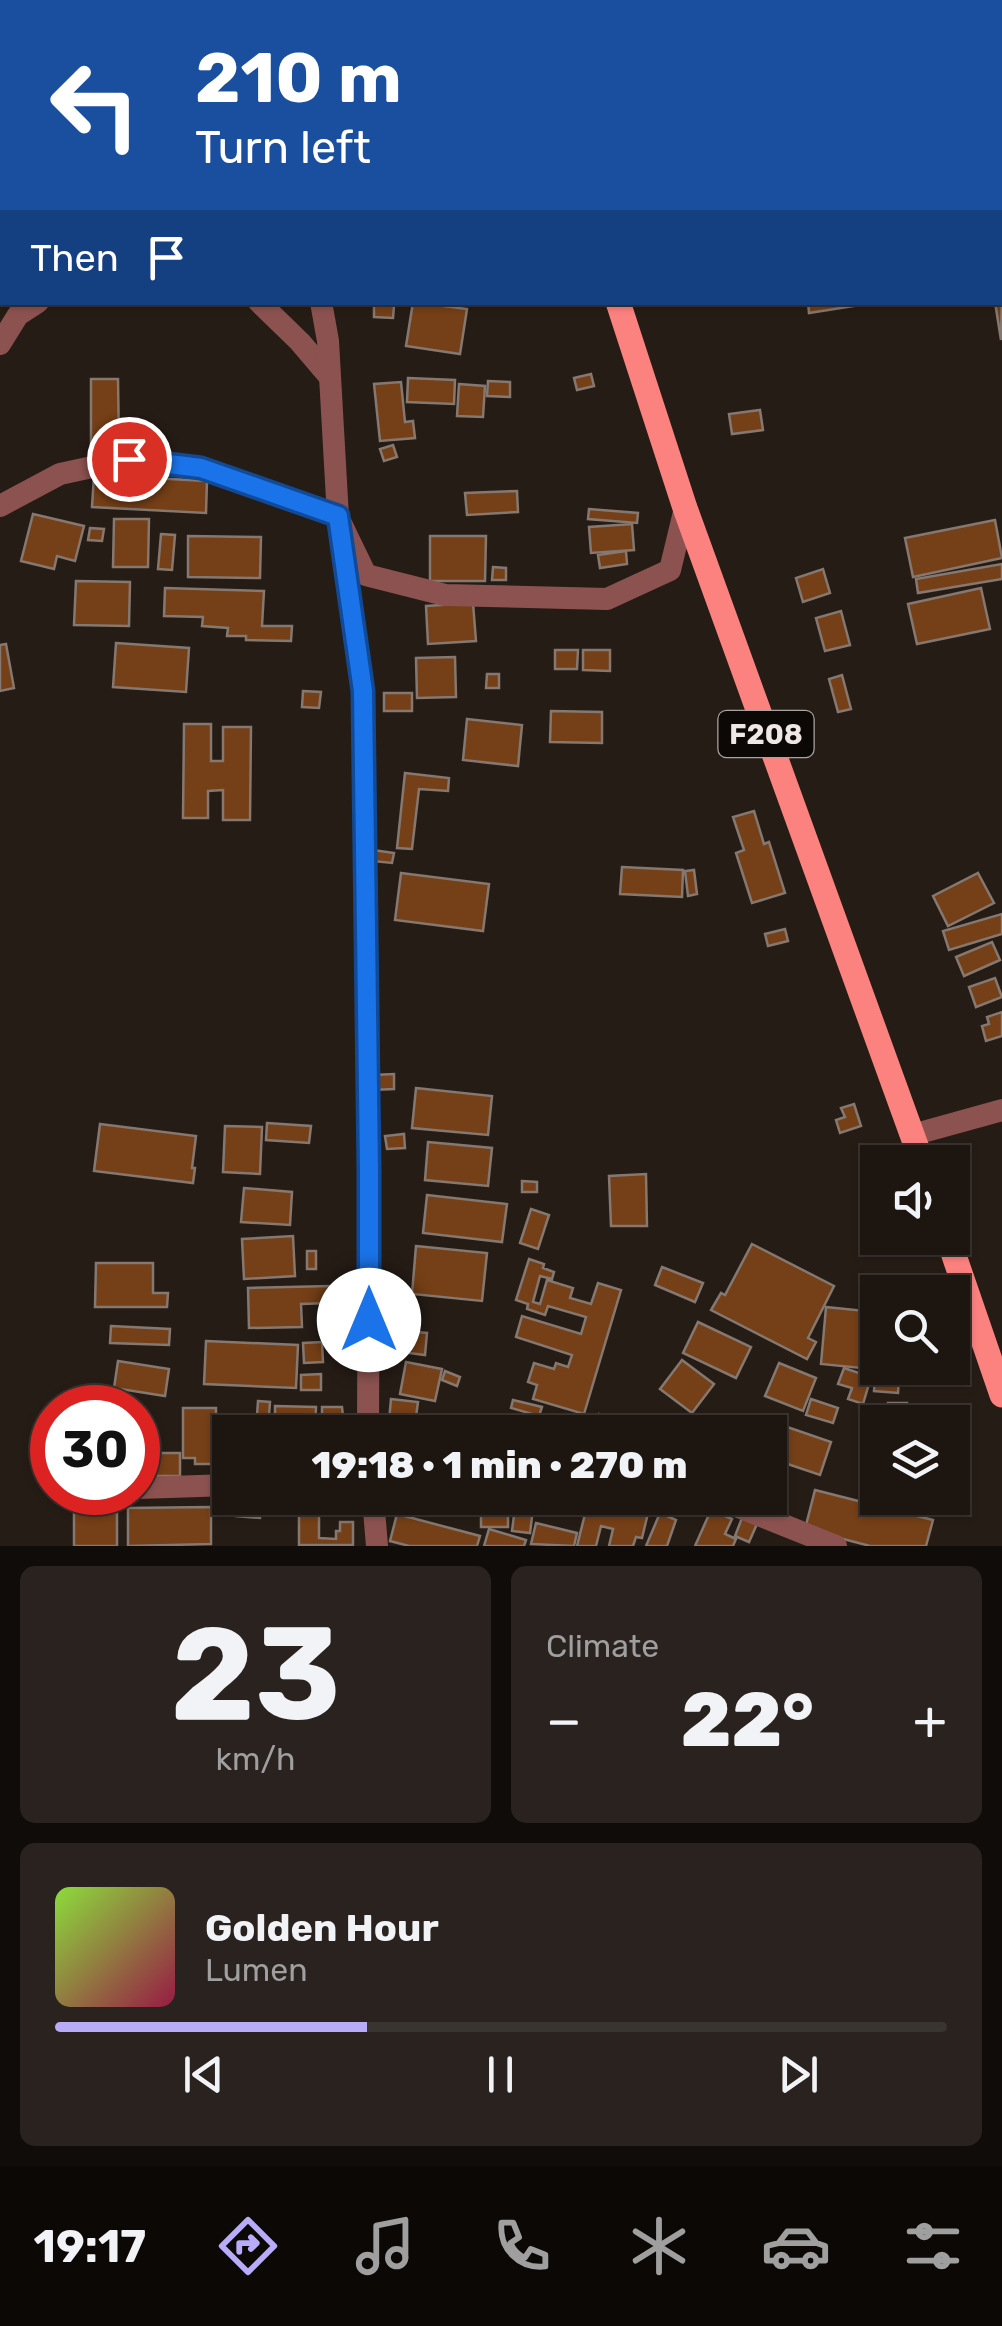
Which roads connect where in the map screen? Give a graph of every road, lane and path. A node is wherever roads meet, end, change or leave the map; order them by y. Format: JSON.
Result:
{"nodes":[{"id":1,"x":33,"y":305,"type":"edge"},
{"id":2,"x":261,"y":305,"type":"edge"},
{"id":3,"x":322,"y":305,"type":"edge"},
{"id":4,"x":619,"y":305,"type":"edge"},
{"id":5,"x":0,"y":344,"type":"edge"},
{"id":6,"x":329,"y":376,"type":"junction"},
{"id":7,"x":0,"y":506,"type":"edge"},
{"id":8,"x":684,"y":508,"type":"junction"},
{"id":9,"x":338,"y":516,"type":"junction"},
{"id":10,"x":1002,"y":1110,"type":"edge"},
{"id":11,"x":912,"y":1135,"type":"junction"},
{"id":12,"x":916,"y":1145,"type":"edge"},
{"id":13,"x":954,"y":1255,"type":"edge"},
{"id":14,"x":1002,"y":1395,"type":"edge"},
{"id":15,"x":368,"y":1415,"type":"edge"},
{"id":16,"x":212,"y":1486,"type":"edge"},
{"id":17,"x":160,"y":1487,"type":"edge"},
{"id":18,"x":377,"y":1515,"type":"edge"},
{"id":19,"x":752,"y":1515,"type":"edge"},
{"id":20,"x":804,"y":1539,"type":"edge"},
{"id":21,"x":384,"y":1543,"type":"edge"},
{"id":22,"x":836,"y":1546,"type":"edge"}],
"edges":[{"from":1,"to":5,"type":"street"},
{"from":2,"to":6,"type":"street"},
{"from":3,"to":6,"type":"street"},
{"from":4,"to":8,"type":"main road","number":"F208"},
{"from":6,"to":9,"type":"street"},
{"from":7,"to":9,"type":"street"},
{"from":8,"to":9,"type":"street"},
{"from":8,"to":11,"type":"main road","number":"F208"},
{"from":9,"to":15,"type":"street"},
{"from":10,"to":11,"type":"street"},
{"from":11,"to":12,"type":"main road","number":"F208"},
{"from":13,"to":14,"type":"main road"},
{"from":16,"to":17,"type":"street"},
{"from":18,"to":21,"type":"street"},
{"from":19,"to":20,"type":"street"},
{"from":20,"to":22,"type":"street"}]}
